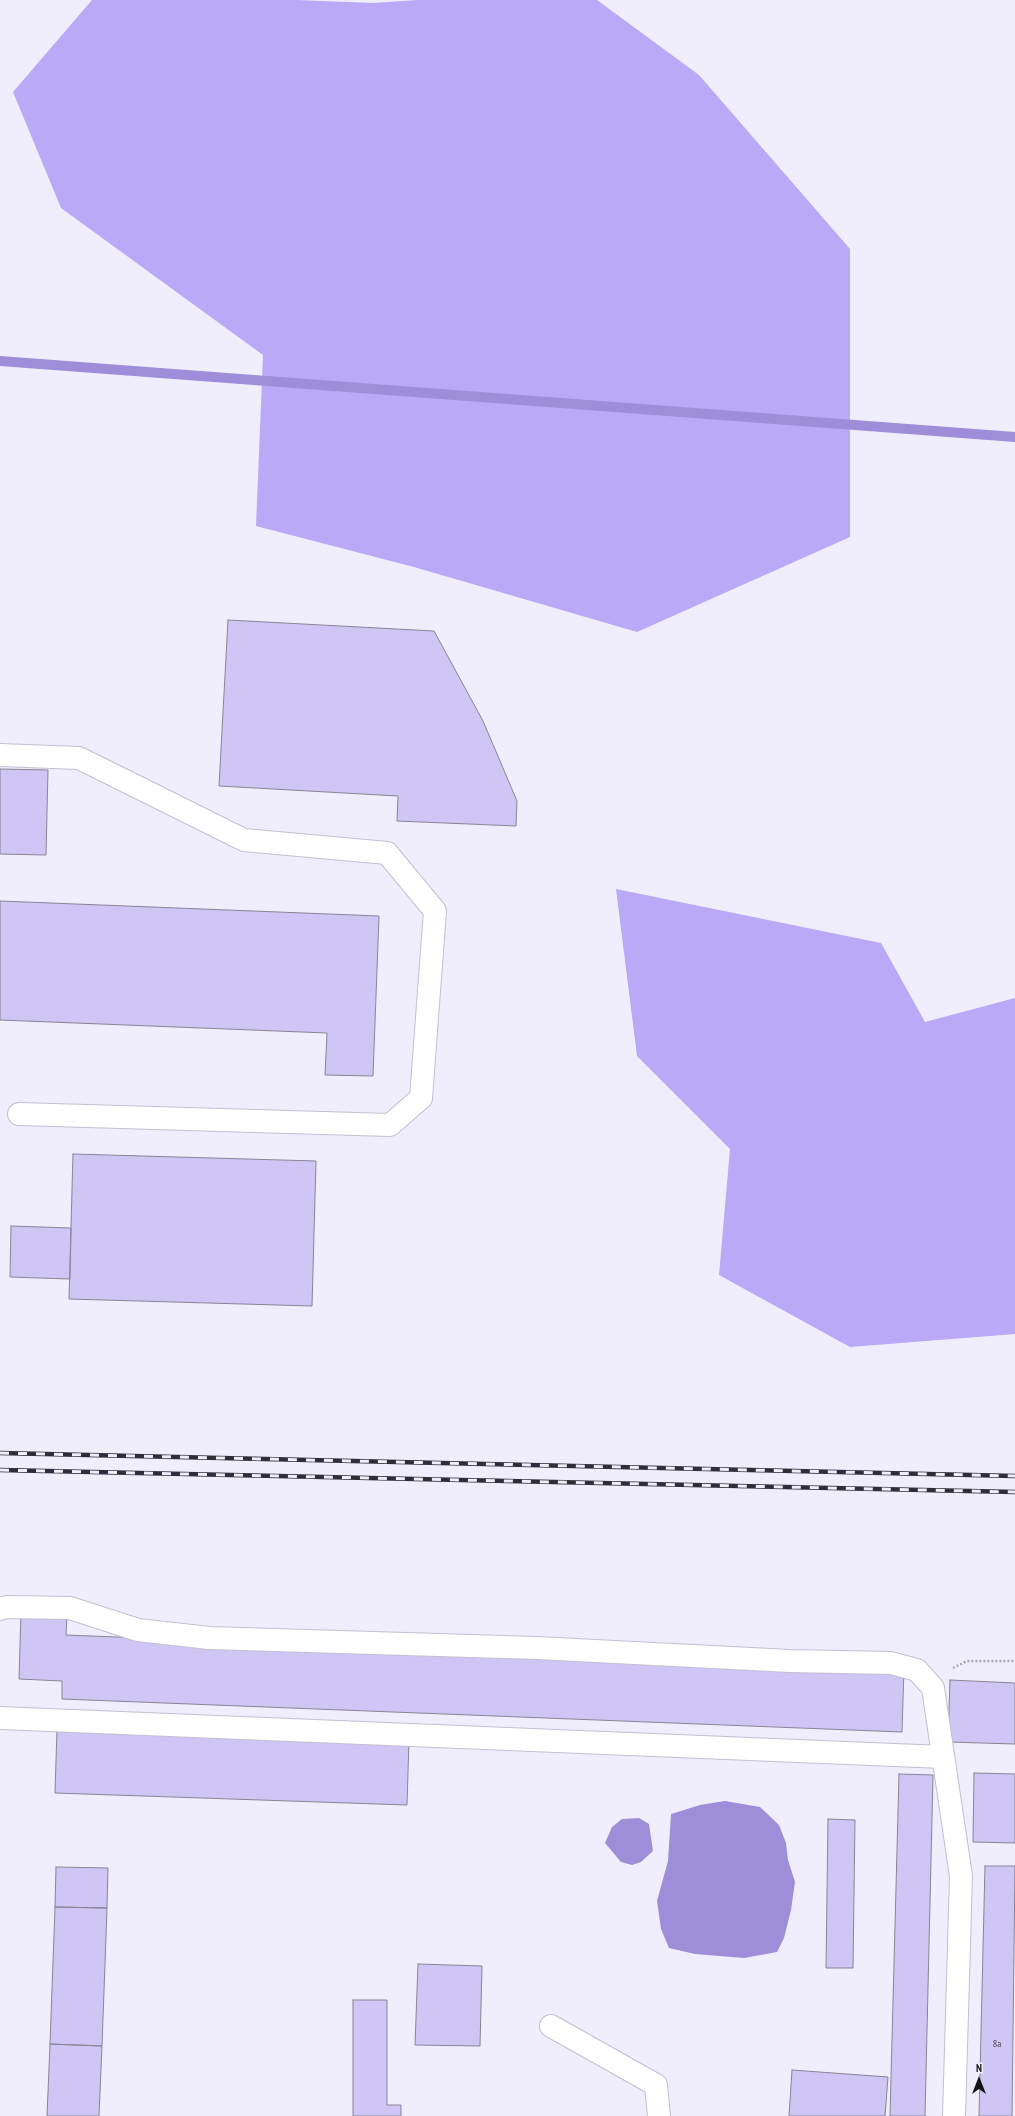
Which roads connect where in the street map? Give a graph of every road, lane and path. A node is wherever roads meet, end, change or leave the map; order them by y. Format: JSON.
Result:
{"nodes":[{"id":1,"x":0,"y":755,"type":"edge"},
{"id":2,"x":19,"y":1114,"type":"dead end"},
{"id":3,"x":0,"y":1609,"type":"edge"},
{"id":4,"x":1015,"y":1661,"type":"edge"},
{"id":5,"x":926,"y":1681,"type":"junction"},
{"id":6,"x":0,"y":1718,"type":"edge"},
{"id":7,"x":943,"y":1757,"type":"junction"},
{"id":8,"x":551,"y":2026,"type":"dead end"},
{"id":9,"x":659,"y":2116,"type":"edge"},
{"id":10,"x":954,"y":2116,"type":"edge"}],
"edges":[{"from":1,"to":2,"type":"lane"},
{"from":3,"to":5,"type":"lane"},
{"from":4,"to":5,"type":"path"},
{"from":5,"to":7,"type":"lane"},
{"from":6,"to":7,"type":"lane"},
{"from":7,"to":10,"type":"lane"},
{"from":8,"to":9,"type":"lane"}]}
